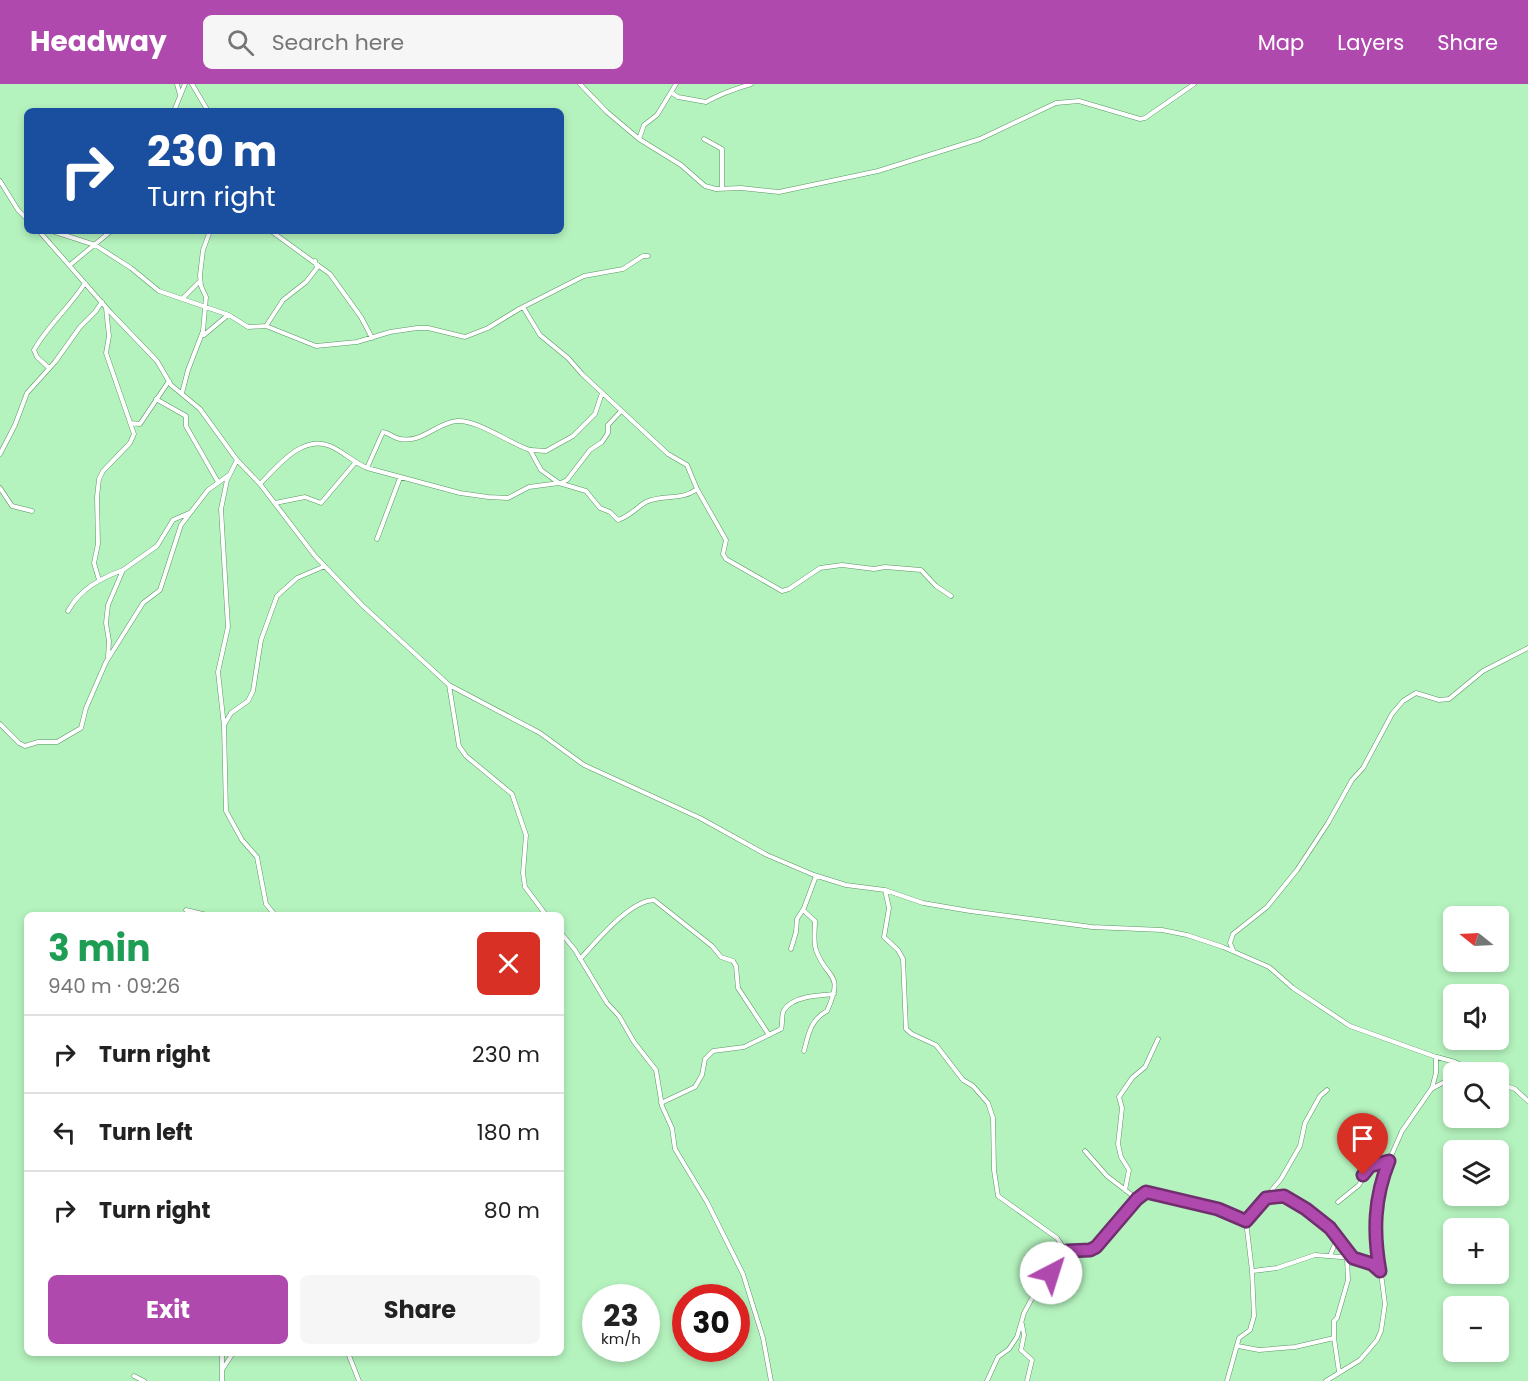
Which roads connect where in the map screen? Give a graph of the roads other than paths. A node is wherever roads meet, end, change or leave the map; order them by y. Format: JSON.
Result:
{"nodes":[{"id":1,"x":177,"y":84,"type":"edge"},
{"id":2,"x":186,"y":84,"type":"edge"},
{"id":3,"x":192,"y":84,"type":"edge"},
{"id":4,"x":580,"y":84,"type":"edge"},
{"id":5,"x":676,"y":84,"type":"edge"},
{"id":6,"x":751,"y":84,"type":"edge"},
{"id":7,"x":1194,"y":84,"type":"edge"},
{"id":8,"x":672,"y":93,"type":"junction"},
{"id":9,"x":180,"y":96,"type":"junction"},
{"id":10,"x":175,"y":108,"type":"edge"},
{"id":11,"x":206,"y":108,"type":"edge"},
{"id":12,"x":639,"y":139,"type":"junction"},
{"id":13,"x":704,"y":139,"type":"dead end"},
{"id":14,"x":0,"y":181,"type":"edge"},
{"id":15,"x":722,"y":188,"type":"junction"},
{"id":16,"x":24,"y":216,"type":"edge"},
{"id":17,"x":42,"y":234,"type":"edge"},
{"id":18,"x":61,"y":234,"type":"edge"},
{"id":19,"x":108,"y":234,"type":"edge"},
{"id":20,"x":209,"y":234,"type":"edge"},
{"id":21,"x":275,"y":234,"type":"edge"},
{"id":22,"x":95,"y":245,"type":"junction"},
{"id":23,"x":648,"y":256,"type":"dead end"},
{"id":24,"x":315,"y":261,"type":"junction"},
{"id":25,"x":70,"y":265,"type":"junction"},
{"id":26,"x":200,"y":281,"type":"junction"},
{"id":27,"x":85,"y":283,"type":"junction"},
{"id":28,"x":183,"y":298,"type":"junction"},
{"id":29,"x":102,"y":302,"type":"junction"},
{"id":30,"x":204,"y":306,"type":"junction"},
{"id":31,"x":523,"y":307,"type":"junction"},
{"id":32,"x":106,"y":308,"type":"junction"},
{"id":33,"x":228,"y":315,"type":"junction"},
{"id":34,"x":266,"y":326,"type":"junction"},
{"id":35,"x":202,"y":337,"type":"junction"},
{"id":36,"x":372,"y":338,"type":"junction"},
{"id":37,"x":49,"y":368,"type":"junction"},
{"id":38,"x":169,"y":381,"type":"junction"},
{"id":39,"x":182,"y":393,"type":"junction"},
{"id":40,"x":602,"y":393,"type":"junction"},
{"id":41,"x":156,"y":399,"type":"junction"},
{"id":42,"x":621,"y":411,"type":"junction"},
{"id":43,"x":131,"y":423,"type":"junction"},
{"id":44,"x":531,"y":450,"type":"junction"},
{"id":45,"x":0,"y":454,"type":"edge"},
{"id":46,"x":237,"y":460,"type":"junction"},
{"id":47,"x":355,"y":463,"type":"junction"},
{"id":48,"x":367,"y":468,"type":"junction"},
{"id":49,"x":229,"y":475,"type":"junction"},
{"id":50,"x":400,"y":478,"type":"junction"},
{"id":51,"x":218,"y":482,"type":"junction"},
{"id":52,"x":560,"y":483,"type":"junction"},
{"id":53,"x":260,"y":484,"type":"junction"},
{"id":54,"x":0,"y":488,"type":"edge"},
{"id":55,"x":697,"y":489,"type":"junction"},
{"id":56,"x":275,"y":503,"type":"junction"},
{"id":57,"x":32,"y":511,"type":"dead end"},
{"id":58,"x":190,"y":513,"type":"junction"},
{"id":59,"x":377,"y":539,"type":"dead end"},
{"id":60,"x":325,"y":566,"type":"junction"},
{"id":61,"x":123,"y":570,"type":"junction"},
{"id":62,"x":99,"y":580,"type":"junction"},
{"id":63,"x":951,"y":596,"type":"dead end"},
{"id":64,"x":68,"y":610,"type":"dead end"},
{"id":65,"x":1528,"y":648,"type":"edge"},
{"id":66,"x":108,"y":659,"type":"junction"},
{"id":67,"x":449,"y":685,"type":"junction"},
{"id":68,"x":0,"y":724,"type":"edge"},
{"id":69,"x":224,"y":726,"type":"junction"},
{"id":70,"x":816,"y":876,"type":"junction"},
{"id":71,"x":885,"y":890,"type":"junction"},
{"id":72,"x":186,"y":910,"type":"dead end"},
{"id":73,"x":803,"y":910,"type":"junction"},
{"id":74,"x":194,"y":912,"type":"edge"},
{"id":75,"x":272,"y":912,"type":"edge"},
{"id":76,"x":544,"y":912,"type":"edge"},
{"id":77,"x":564,"y":937,"type":"edge"},
{"id":78,"x":791,"y":949,"type":"dead end"},
{"id":79,"x":1234,"y":951,"type":"junction"},
{"id":80,"x":580,"y":959,"type":"junction"},
{"id":81,"x":834,"y":994,"type":"junction"},
{"id":82,"x":769,"y":1035,"type":"junction"},
{"id":83,"x":1158,"y":1039,"type":"dead end"},
{"id":84,"x":804,"y":1051,"type":"dead end"},
{"id":85,"x":1436,"y":1057,"type":"junction"},
{"id":86,"x":1455,"y":1062,"type":"edge"},
{"id":87,"x":1443,"y":1082,"type":"edge"},
{"id":88,"x":1509,"y":1087,"type":"edge"},
{"id":89,"x":1432,"y":1088,"type":"junction"},
{"id":90,"x":1327,"y":1090,"type":"dead end"},
{"id":91,"x":1528,"y":1101,"type":"edge"},
{"id":92,"x":661,"y":1103,"type":"junction"},
{"id":93,"x":1085,"y":1151,"type":"dead end"},
{"id":94,"x":1389,"y":1161,"type":"junction"},
{"id":95,"x":1125,"y":1190,"type":"junction"},
{"id":96,"x":1266,"y":1198,"type":"junction"},
{"id":97,"x":1137,"y":1199,"type":"junction"},
{"id":98,"x":1338,"y":1202,"type":"dead end"},
{"id":99,"x":1246,"y":1221,"type":"junction"},
{"id":100,"x":1337,"y":1239,"type":"junction"},
{"id":101,"x":1067,"y":1251,"type":"junction"},
{"id":102,"x":1330,"y":1256,"type":"junction"},
{"id":103,"x":1350,"y":1258,"type":"junction"},
{"id":104,"x":1252,"y":1271,"type":"junction"},
{"id":105,"x":1380,"y":1271,"type":"junction"},
{"id":106,"x":1021,"y":1321,"type":"junction"},
{"id":107,"x":1334,"y":1338,"type":"junction"},
{"id":108,"x":1238,"y":1346,"type":"junction"},
{"id":109,"x":222,"y":1356,"type":"edge"},
{"id":110,"x":231,"y":1356,"type":"edge"},
{"id":111,"x":349,"y":1356,"type":"edge"},
{"id":112,"x":221,"y":1372,"type":"junction"},
{"id":113,"x":1339,"y":1372,"type":"junction"},
{"id":114,"x":135,"y":1376,"type":"dead end"},
{"id":115,"x":144,"y":1381,"type":"edge"},
{"id":116,"x":222,"y":1381,"type":"edge"},
{"id":117,"x":359,"y":1381,"type":"edge"},
{"id":118,"x":771,"y":1381,"type":"edge"},
{"id":119,"x":987,"y":1381,"type":"edge"},
{"id":120,"x":1027,"y":1381,"type":"edge"},
{"id":121,"x":1227,"y":1381,"type":"edge"},
{"id":122,"x":1326,"y":1381,"type":"edge"}],
"edges":[{"from":1,"to":9,"type":"street"},
{"from":2,"to":9,"type":"street"},
{"from":3,"to":11,"type":"street"},
{"from":4,"to":12,"type":"street"},
{"from":5,"to":8,"type":"street"},
{"from":6,"to":8,"type":"street"},
{"from":7,"to":15,"type":"street"},
{"from":8,"to":12,"type":"street"},
{"from":9,"to":10,"type":"street"},
{"from":12,"to":15,"type":"street"},
{"from":13,"to":15,"type":"street"},
{"from":14,"to":16,"type":"street"},
{"from":17,"to":25,"type":"street"},
{"from":18,"to":22,"type":"street"},
{"from":19,"to":22,"type":"street"},
{"from":20,"to":26,"type":"street"},
{"from":21,"to":24,"type":"street"},
{"from":22,"to":25,"type":"street"},
{"from":22,"to":28,"type":"street"},
{"from":23,"to":31,"type":"street"},
{"from":24,"to":34,"type":"street"},
{"from":24,"to":36,"type":"street"},
{"from":25,"to":27,"type":"street"},
{"from":26,"to":28,"type":"street"},
{"from":26,"to":30,"type":"street"},
{"from":27,"to":29,"type":"street"},
{"from":27,"to":37,"type":"street"},
{"from":28,"to":30,"type":"street"},
{"from":29,"to":32,"type":"street"},
{"from":29,"to":37,"type":"street"},
{"from":30,"to":33,"type":"street"},
{"from":30,"to":35,"type":"street"},
{"from":31,"to":36,"type":"street"},
{"from":31,"to":40,"type":"street"},
{"from":32,"to":38,"type":"street"},
{"from":32,"to":43,"type":"street"},
{"from":33,"to":34,"type":"street"},
{"from":33,"to":35,"type":"street"},
{"from":34,"to":36,"type":"street"},
{"from":35,"to":39,"type":"street"},
{"from":37,"to":45,"type":"street"},
{"from":38,"to":39,"type":"street"},
{"from":38,"to":41,"type":"street"},
{"from":39,"to":46,"type":"street"},
{"from":40,"to":42,"type":"street"},
{"from":40,"to":44,"type":"street"},
{"from":41,"to":43,"type":"street"},
{"from":41,"to":51,"type":"street"},
{"from":42,"to":52,"type":"street"},
{"from":42,"to":55,"type":"street"},
{"from":43,"to":62,"type":"street"},
{"from":44,"to":48,"type":"street"},
{"from":44,"to":52,"type":"street"},
{"from":46,"to":49,"type":"street"},
{"from":46,"to":53,"type":"street"},
{"from":47,"to":48,"type":"street"},
{"from":47,"to":53,"type":"street"},
{"from":47,"to":56,"type":"street"},
{"from":48,"to":50,"type":"street"},
{"from":49,"to":51,"type":"street"},
{"from":49,"to":69,"type":"street"},
{"from":50,"to":52,"type":"street"},
{"from":50,"to":59,"type":"street"},
{"from":51,"to":58,"type":"street"},
{"from":52,"to":55,"type":"street"},
{"from":53,"to":56,"type":"street"},
{"from":54,"to":57,"type":"street"},
{"from":55,"to":63,"type":"street"},
{"from":56,"to":60,"type":"street"},
{"from":58,"to":61,"type":"street"},
{"from":58,"to":66,"type":"street"},
{"from":60,"to":67,"type":"street"},
{"from":60,"to":69,"type":"street"},
{"from":61,"to":62,"type":"street"},
{"from":61,"to":66,"type":"street"},
{"from":62,"to":64,"type":"street"},
{"from":65,"to":79,"type":"street"},
{"from":66,"to":68,"type":"street"},
{"from":67,"to":70,"type":"street"},
{"from":67,"to":76,"type":"street"},
{"from":69,"to":75,"type":"street"},
{"from":70,"to":71,"type":"street"},
{"from":70,"to":73,"type":"street"},
{"from":71,"to":79,"type":"street"},
{"from":71,"to":101,"type":"street"},
{"from":72,"to":74,"type":"street"},
{"from":73,"to":78,"type":"street"},
{"from":73,"to":81,"type":"street"},
{"from":77,"to":80,"type":"street"},
{"from":79,"to":85,"type":"street"},
{"from":80,"to":82,"type":"street"},
{"from":80,"to":92,"type":"street"},
{"from":81,"to":82,"type":"street"},
{"from":81,"to":84,"type":"street"},
{"from":82,"to":92,"type":"street"},
{"from":83,"to":95,"type":"street"},
{"from":85,"to":86,"type":"street"},
{"from":85,"to":89,"type":"street"},
{"from":87,"to":89,"type":"street"},
{"from":88,"to":91,"type":"street"},
{"from":89,"to":94,"type":"street"},
{"from":90,"to":96,"type":"street"},
{"from":92,"to":118,"type":"street"},
{"from":93,"to":95,"type":"street"},
{"from":94,"to":98,"type":"street"},
{"from":94,"to":105,"type":"street"},
{"from":95,"to":97,"type":"street"},
{"from":96,"to":99,"type":"street"},
{"from":96,"to":100,"type":"street"},
{"from":97,"to":99,"type":"street"},
{"from":97,"to":101,"type":"street"},
{"from":99,"to":104,"type":"street"},
{"from":100,"to":102,"type":"street"},
{"from":100,"to":103,"type":"street"},
{"from":101,"to":106,"type":"street"},
{"from":102,"to":103,"type":"street"},
{"from":102,"to":104,"type":"street"},
{"from":103,"to":105,"type":"street"},
{"from":103,"to":107,"type":"street"},
{"from":104,"to":108,"type":"street"},
{"from":105,"to":113,"type":"street"},
{"from":106,"to":119,"type":"street"},
{"from":106,"to":120,"type":"street"},
{"from":107,"to":108,"type":"street"},
{"from":107,"to":113,"type":"street"},
{"from":108,"to":121,"type":"street"},
{"from":109,"to":112,"type":"street"},
{"from":110,"to":112,"type":"street"},
{"from":111,"to":117,"type":"street"},
{"from":112,"to":116,"type":"street"},
{"from":113,"to":122,"type":"street"},
{"from":114,"to":115,"type":"street"}]}
